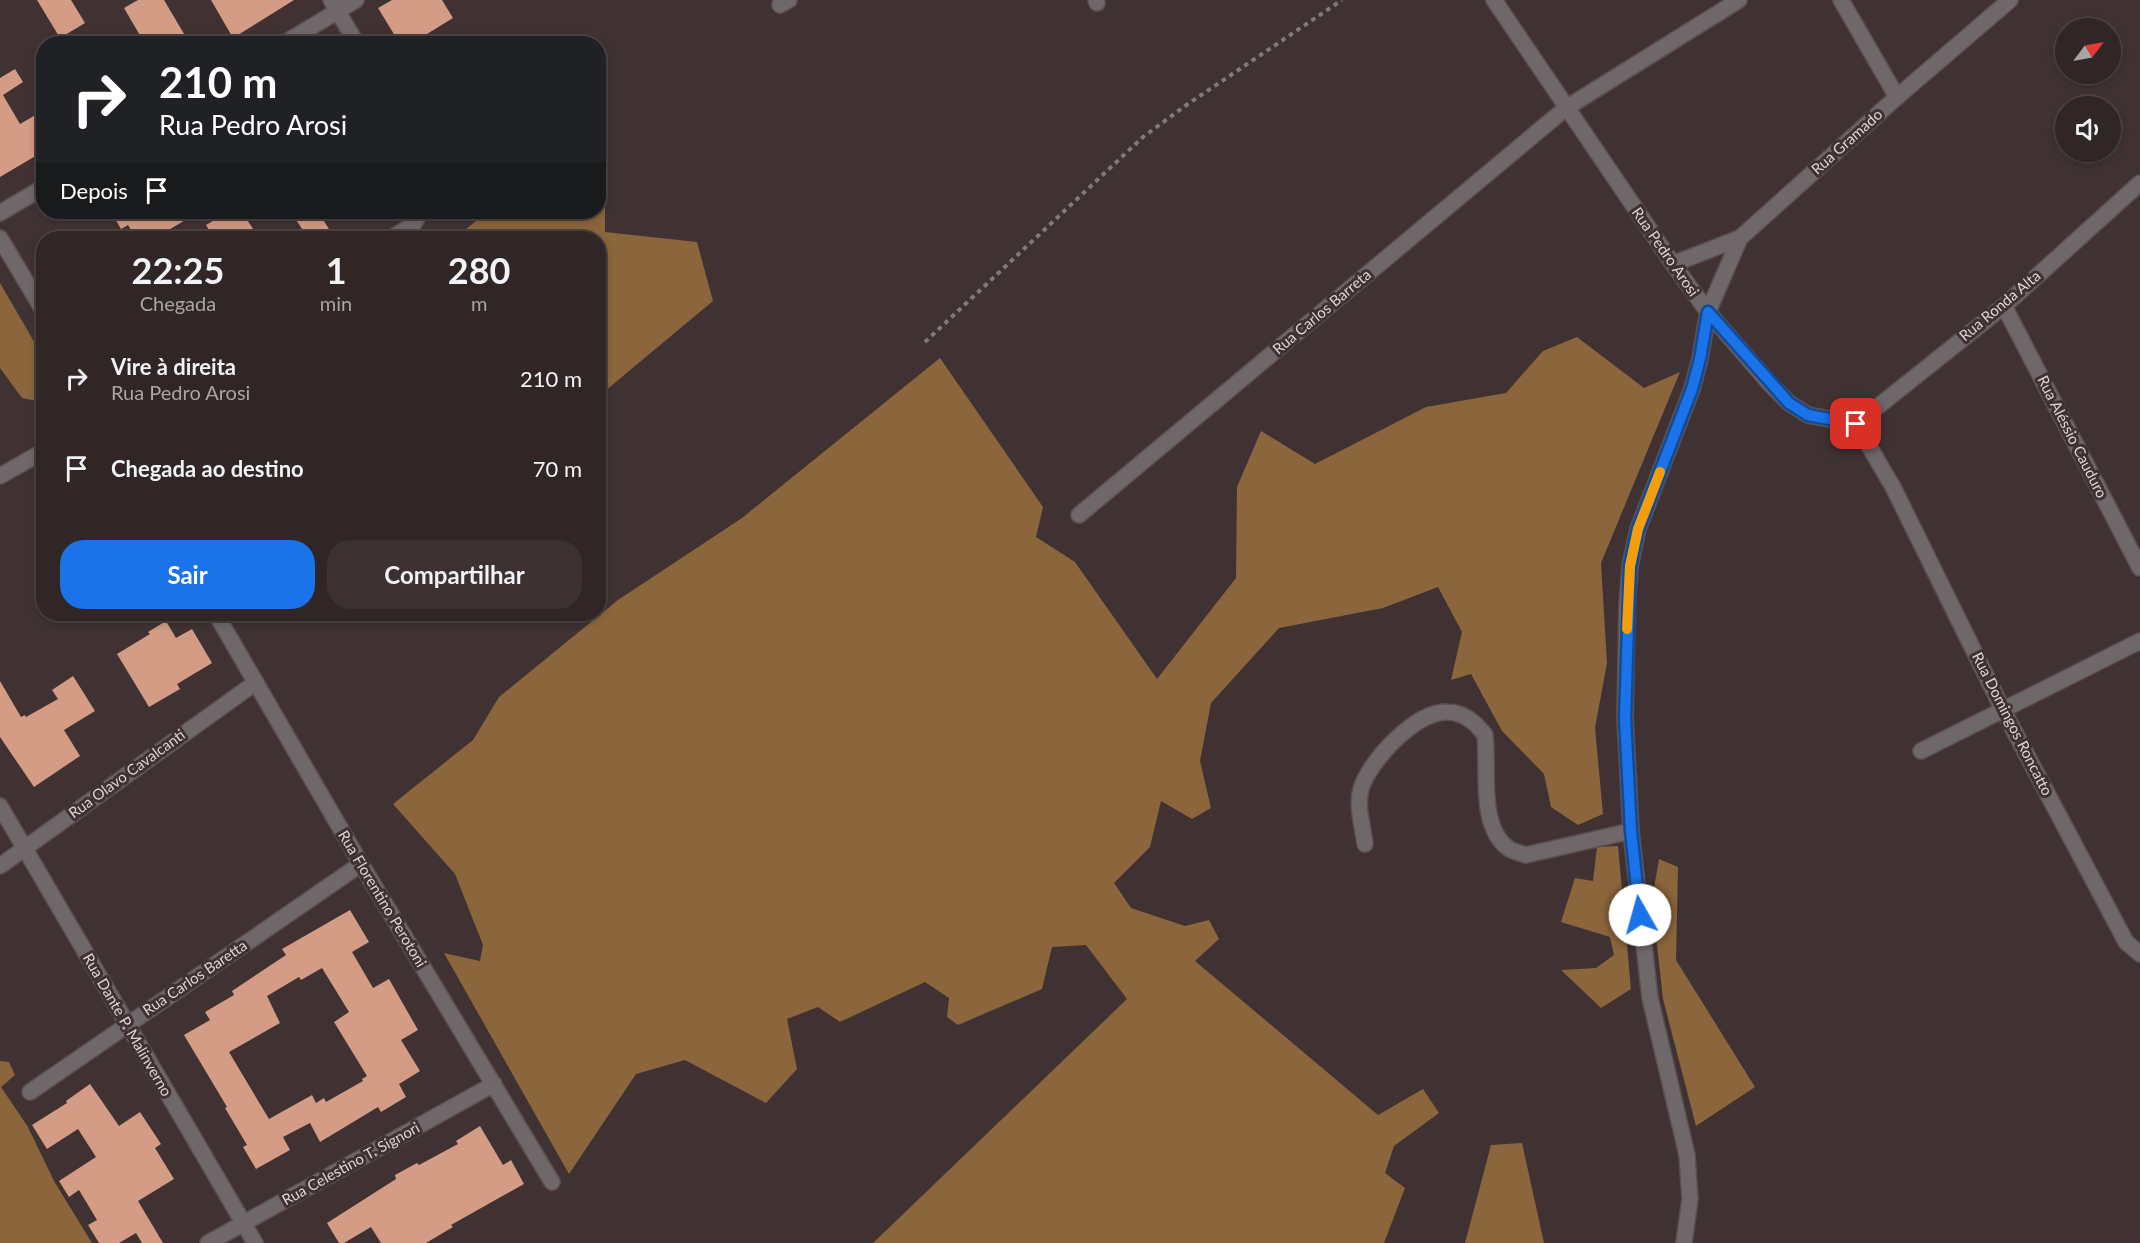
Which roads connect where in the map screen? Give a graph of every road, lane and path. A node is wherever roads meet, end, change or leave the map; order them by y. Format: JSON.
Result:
{"nodes":[{"id":1,"x":356,"y":0,"type":"edge"},
{"id":2,"x":1342,"y":0,"type":"edge"},
{"id":3,"x":1494,"y":0,"type":"edge"},
{"id":4,"x":1739,"y":0,"type":"edge"},
{"id":5,"x":1841,"y":0,"type":"edge"},
{"id":6,"x":2010,"y":0,"type":"edge"},
{"id":7,"x":334,"y":5,"type":"edge"},
{"id":8,"x":293,"y":36,"type":"edge"},
{"id":9,"x":352,"y":36,"type":"edge"},
{"id":10,"x":1897,"y":97,"type":"junction"},
{"id":11,"x":1566,"y":108,"type":"junction"},
{"id":12,"x":2140,"y":183,"type":"edge"},
{"id":13,"x":36,"y":192,"type":"edge"},
{"id":14,"x":0,"y":213,"type":"edge"},
{"id":15,"x":417,"y":219,"type":"edge"},
{"id":16,"x":403,"y":231,"type":"edge"},
{"id":17,"x":0,"y":238,"type":"edge"},
{"id":18,"x":1740,"y":238,"type":"junction"},
{"id":19,"x":1673,"y":264,"type":"junction"},
{"id":20,"x":36,"y":299,"type":"edge"},
{"id":21,"x":2004,"y":306,"type":"junction"},
{"id":22,"x":1708,"y":312,"type":"junction"},
{"id":23,"x":925,"y":342,"type":"dead end"},
{"id":24,"x":1856,"y":424,"type":"junction"},
{"id":25,"x":36,"y":456,"type":"edge"},
{"id":26,"x":0,"y":476,"type":"edge"},
{"id":27,"x":1079,"y":515,"type":"dead end"},
{"id":28,"x":2140,"y":568,"type":"edge"},
{"id":29,"x":220,"y":621,"type":"edge"},
{"id":30,"x":2140,"y":641,"type":"edge"},
{"id":31,"x":255,"y":683,"type":"junction"},
{"id":32,"x":2004,"y":712,"type":"junction"},
{"id":33,"x":1921,"y":752,"type":"dead end"},
{"id":34,"x":0,"y":806,"type":"edge"},
{"id":35,"x":1631,"y":831,"type":"junction"},
{"id":36,"x":1365,"y":844,"type":"dead end"},
{"id":37,"x":24,"y":848,"type":"junction"},
{"id":38,"x":361,"y":864,"type":"junction"},
{"id":39,"x":0,"y":866,"type":"edge"},
{"id":40,"x":2140,"y":954,"type":"edge"},
{"id":41,"x":126,"y":1025,"type":"junction"},
{"id":42,"x":494,"y":1084,"type":"junction"},
{"id":43,"x":30,"y":1092,"type":"dead end"},
{"id":44,"x":552,"y":1182,"type":"dead end"},
{"id":45,"x":244,"y":1224,"type":"junction"},
{"id":46,"x":208,"y":1243,"type":"edge"},
{"id":47,"x":255,"y":1243,"type":"edge"},
{"id":48,"x":1684,"y":1243,"type":"edge"}],
"edges":[{"from":1,"to":7,"type":"street"},
{"from":2,"to":23,"type":"path"},
{"from":3,"to":11,"type":"street","name":"Rua Pedro Arosi"},
{"from":4,"to":11,"type":"street","name":"Rua Carlos Barreta"},
{"from":5,"to":10,"type":"street"},
{"from":6,"to":10,"type":"street","name":"Rua Gramado"},
{"from":7,"to":8,"type":"street"},
{"from":7,"to":9,"type":"street"},
{"from":10,"to":18,"type":"street","name":"Rua Gramado"},
{"from":11,"to":19,"type":"street","name":"Rua Pedro Arosi"},
{"from":11,"to":27,"type":"street","name":"Rua Carlos Barreta"},
{"from":12,"to":21,"type":"street","name":"Rua Ronda Alta"},
{"from":13,"to":14,"type":"street"},
{"from":15,"to":16,"type":"street"},
{"from":17,"to":20,"type":"street"},
{"from":18,"to":19,"type":"street","name":"Rua Gramado"},
{"from":18,"to":22,"type":"street"},
{"from":19,"to":22,"type":"street","name":"Rua Pedro Arosi"},
{"from":21,"to":24,"type":"street","name":"Rua Ronda Alta"},
{"from":21,"to":28,"type":"street","name":"Rua Aléssio Cauduro"},
{"from":22,"to":24,"type":"street","name":"Rua Pedro Arosi"},
{"from":22,"to":35,"type":"street"},
{"from":24,"to":32,"type":"street","name":"Rua Domingos Roncatto"},
{"from":25,"to":26,"type":"street"},
{"from":29,"to":31,"type":"street","name":"Rua Florentino Perotoni"},
{"from":30,"to":32,"type":"street"},
{"from":31,"to":37,"type":"street","name":"Rua Olavo Cavalcanti"},
{"from":31,"to":38,"type":"street","name":"Rua Florentino Perotoni"},
{"from":32,"to":33,"type":"street"},
{"from":32,"to":40,"type":"street","name":"Rua Domingos Roncatto"},
{"from":34,"to":37,"type":"street","name":"Rua Dante P. Malinverno"},
{"from":35,"to":36,"type":"street"},
{"from":35,"to":48,"type":"street"},
{"from":37,"to":39,"type":"street","name":"Rua Olavo Cavalcanti"},
{"from":37,"to":41,"type":"street","name":"Rua Dante P. Malinverno"},
{"from":38,"to":41,"type":"street","name":"Rua Carlos Baretta"},
{"from":38,"to":42,"type":"street","name":"Rua Florentino Perotoni"},
{"from":41,"to":43,"type":"street","name":"Rua Carlos Baretta"},
{"from":41,"to":45,"type":"street","name":"Rua Dante P. Malinverno"},
{"from":42,"to":44,"type":"street","name":"Rua Florentino Perotoni"},
{"from":42,"to":45,"type":"street","name":"Rua Celestino T. Signori"},
{"from":45,"to":46,"type":"street","name":"Rua Celestino T. Signori"},
{"from":45,"to":47,"type":"street","name":"Rua Dante P. Malinverno"}]}
